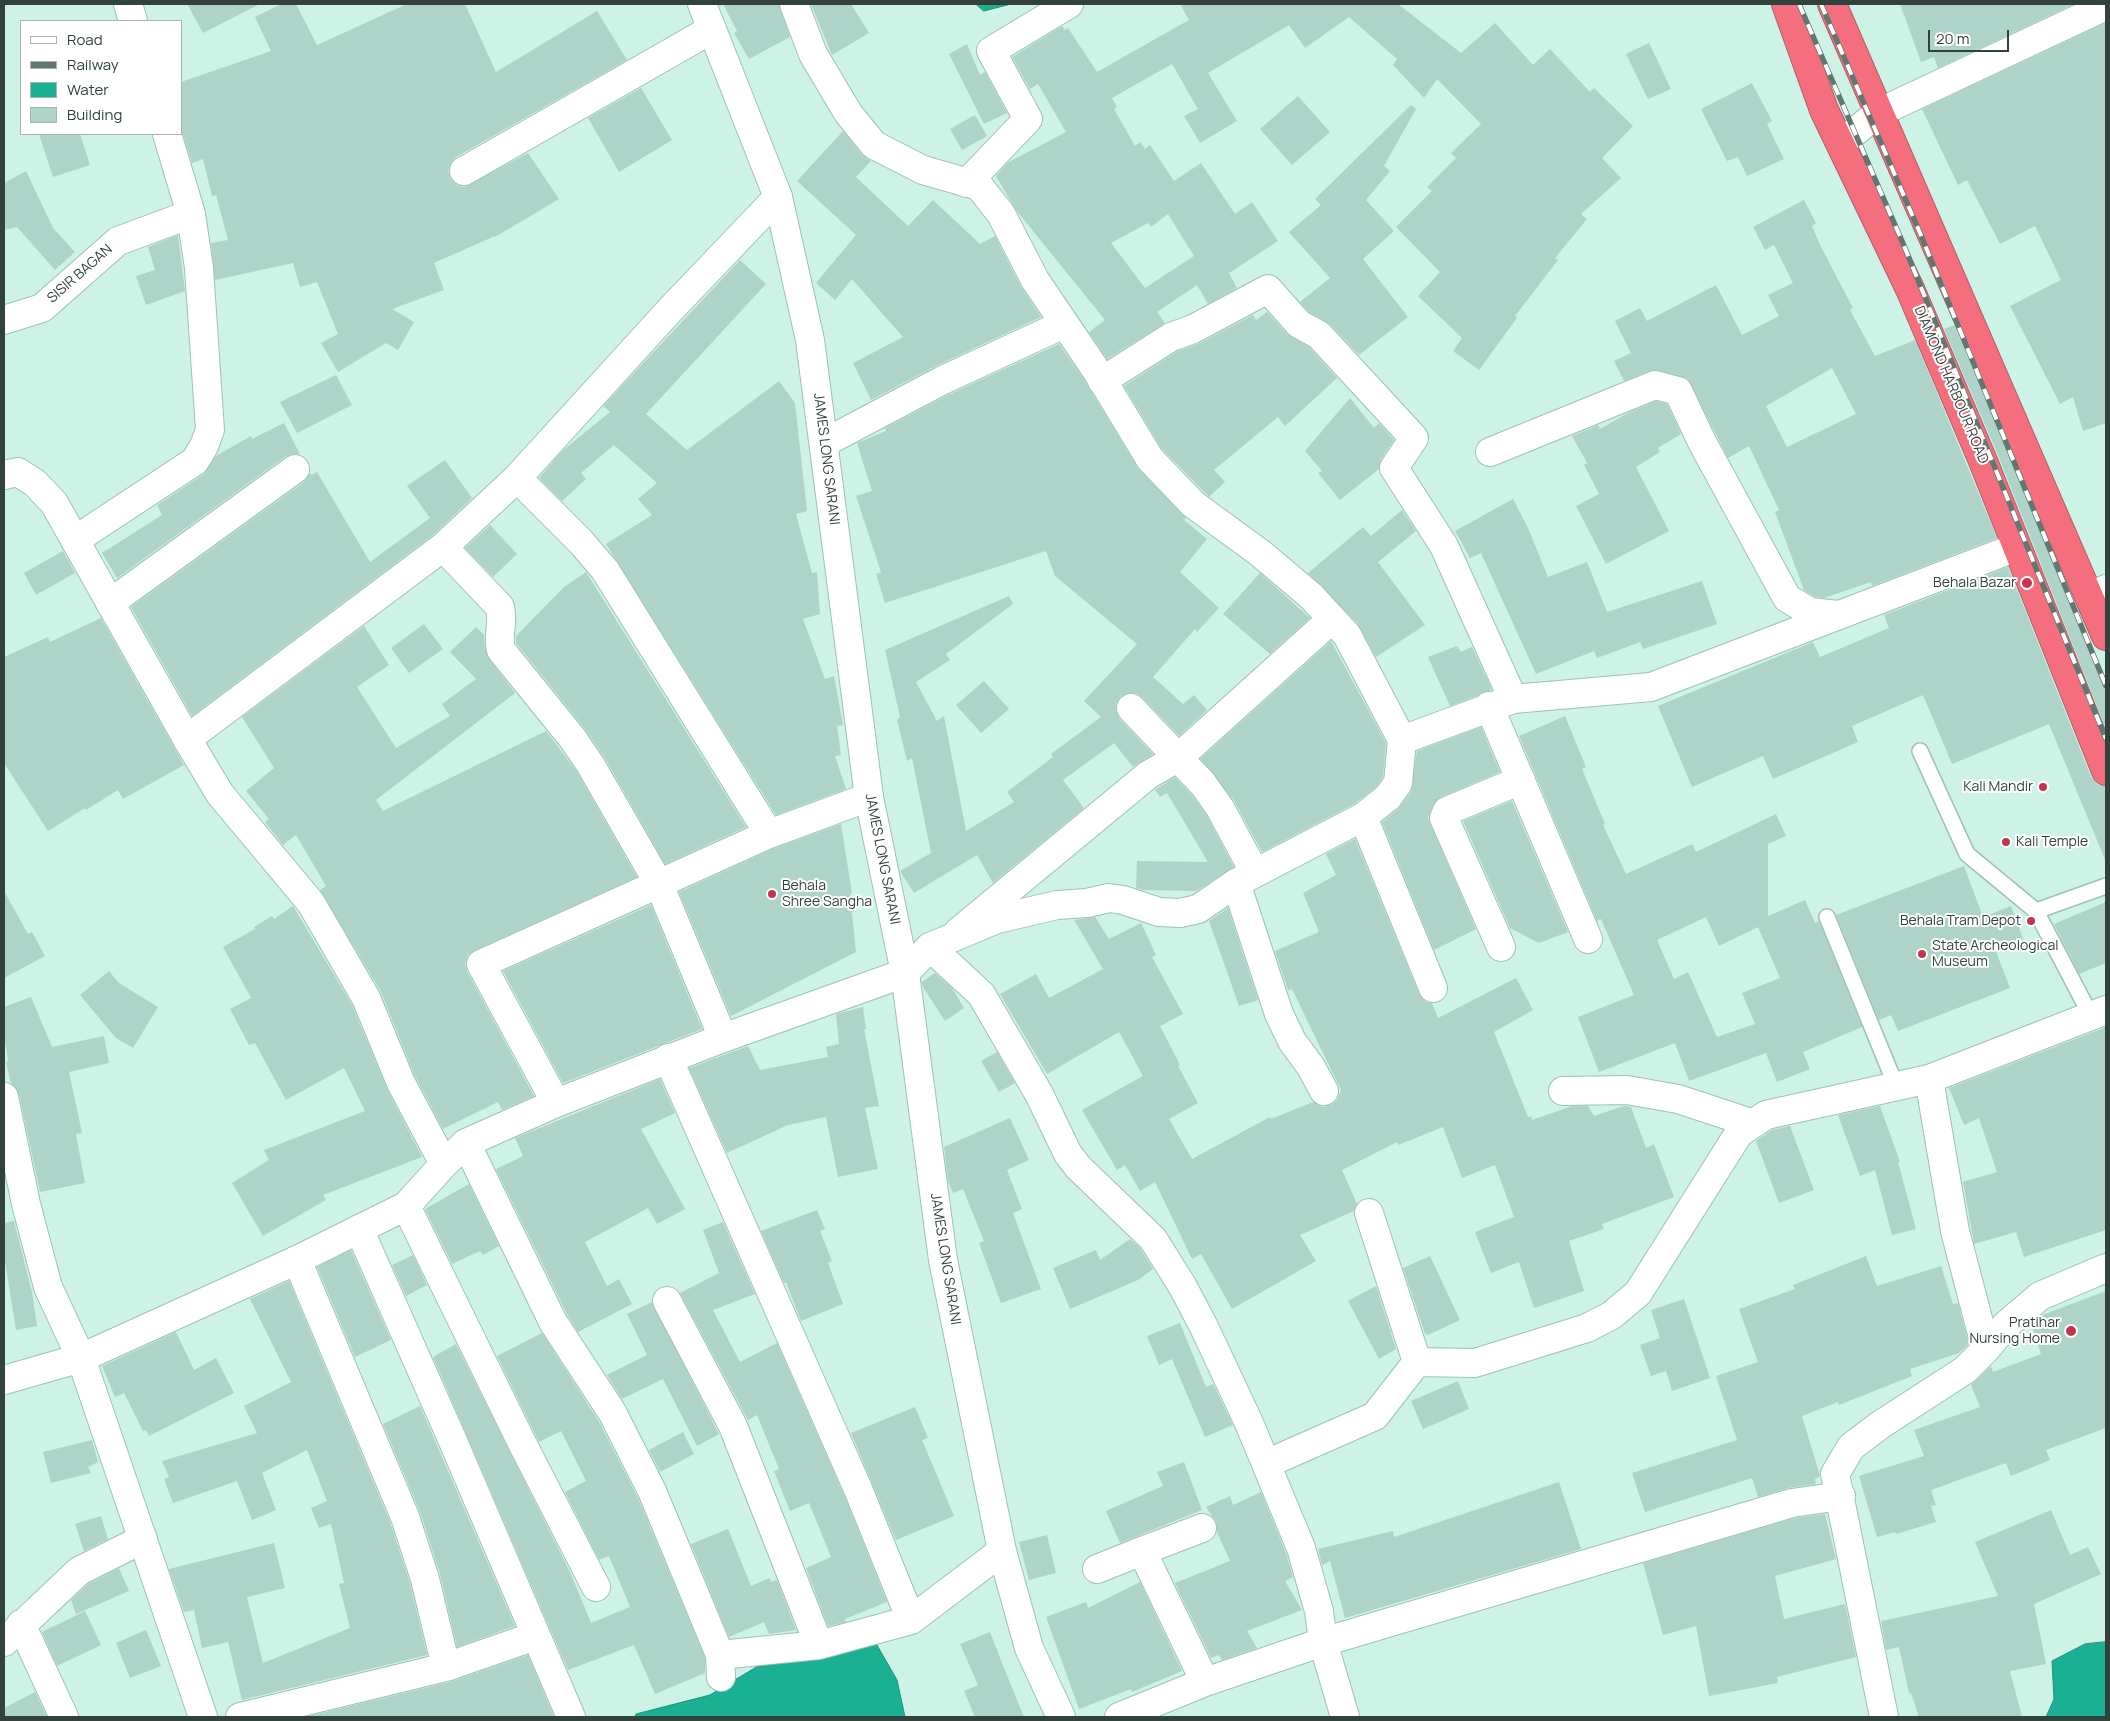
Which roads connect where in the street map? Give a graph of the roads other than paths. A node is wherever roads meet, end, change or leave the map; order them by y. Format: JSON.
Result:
{"nodes":[{"id":1,"x":128,"y":4,"type":"edge"},
{"id":2,"x":702,"y":4,"type":"edge"},
{"id":3,"x":794,"y":4,"type":"edge"},
{"id":4,"x":1069,"y":4,"type":"edge"},
{"id":5,"x":1786,"y":4,"type":"edge"},
{"id":6,"x":1832,"y":4,"type":"edge"},
{"id":7,"x":2106,"y":6,"type":"edge"},
{"id":8,"x":133,"y":20,"type":"edge"},
{"id":9,"x":712,"y":29,"type":"junction"},
{"id":10,"x":1878,"y":113,"type":"junction"},
{"id":11,"x":167,"y":135,"type":"edge"},
{"id":12,"x":1841,"y":144,"type":"junction"},
{"id":13,"x":464,"y":170,"type":"dead end"},
{"id":14,"x":967,"y":182,"type":"junction"},
{"id":15,"x":778,"y":197,"type":"junction"},
{"id":16,"x":191,"y":214,"type":"junction"},
{"id":17,"x":4,"y":320,"type":"edge"},
{"id":18,"x":1064,"y":324,"type":"junction"},
{"id":19,"x":1102,"y":381,"type":"junction"},
{"id":20,"x":824,"y":443,"type":"junction"},
{"id":21,"x":1490,"y":452,"type":"dead end"},
{"id":22,"x":295,"y":469,"type":"dead end"},
{"id":23,"x":4,"y":475,"type":"edge"},
{"id":24,"x":518,"y":478,"type":"junction"},
{"id":25,"x":75,"y":540,"type":"junction"},
{"id":26,"x":443,"y":547,"type":"junction"},
{"id":27,"x":2017,"y":547,"type":"junction"},
{"id":28,"x":2098,"y":593,"type":"edge"},
{"id":29,"x":110,"y":603,"type":"junction"},
{"id":30,"x":1838,"y":615,"type":"junction"},
{"id":31,"x":1332,"y":619,"type":"junction"},
{"id":32,"x":2106,"y":636,"type":"edge"},
{"id":33,"x":1501,"y":702,"type":"junction"},
{"id":34,"x":1131,"y":708,"type":"dead end"},
{"id":35,"x":187,"y":739,"type":"junction"},
{"id":36,"x":1402,"y":740,"type":"junction"},
{"id":37,"x":1920,"y":751,"type":"dead end"},
{"id":38,"x":1179,"y":757,"type":"junction"},
{"id":39,"x":2106,"y":771,"type":"edge"},
{"id":40,"x":1520,"y":780,"type":"junction"},
{"id":41,"x":869,"y":797,"type":"junction"},
{"id":42,"x":1363,"y":817,"type":"junction"},
{"id":43,"x":769,"y":834,"type":"junction"},
{"id":44,"x":1246,"y":878,"type":"junction"},
{"id":45,"x":659,"y":884,"type":"junction"},
{"id":46,"x":2106,"y":886,"type":"edge"},
{"id":47,"x":2036,"y":911,"type":"junction"},
{"id":48,"x":1827,"y":917,"type":"dead end"},
{"id":49,"x":1588,"y":939,"type":"dead end"},
{"id":50,"x":940,"y":942,"type":"junction"},
{"id":51,"x":1501,"y":947,"type":"dead end"},
{"id":52,"x":905,"y":973,"type":"junction"},
{"id":53,"x":1433,"y":988,"type":"dead end"},
{"id":54,"x":2099,"y":1013,"type":"edge"},
{"id":55,"x":724,"y":1038,"type":"junction"},
{"id":56,"x":668,"y":1058,"type":"junction"},
{"id":57,"x":1929,"y":1079,"type":"junction"},
{"id":58,"x":1896,"y":1086,"type":"junction"},
{"id":59,"x":1324,"y":1091,"type":"dead end"},
{"id":60,"x":1563,"y":1091,"type":"dead end"},
{"id":61,"x":4,"y":1096,"type":"edge"},
{"id":62,"x":556,"y":1102,"type":"junction"},
{"id":63,"x":1751,"y":1123,"type":"junction"},
{"id":64,"x":466,"y":1143,"type":"junction"},
{"id":65,"x":444,"y":1164,"type":"junction"},
{"id":66,"x":406,"y":1206,"type":"junction"},
{"id":67,"x":1369,"y":1213,"type":"dead end"},
{"id":68,"x":359,"y":1229,"type":"junction"},
{"id":69,"x":297,"y":1260,"type":"junction"},
{"id":70,"x":2106,"y":1268,"type":"edge"},
{"id":71,"x":667,"y":1301,"type":"dead end"},
{"id":72,"x":1986,"y":1350,"type":"junction"},
{"id":73,"x":81,"y":1358,"type":"junction"},
{"id":74,"x":1417,"y":1362,"type":"junction"},
{"id":75,"x":4,"y":1380,"type":"edge"},
{"id":76,"x":1266,"y":1464,"type":"junction"},
{"id":77,"x":1841,"y":1496,"type":"junction"},
{"id":78,"x":1202,"y":1528,"type":"dead end"},
{"id":79,"x":143,"y":1539,"type":"junction"},
{"id":80,"x":1002,"y":1551,"type":"junction"},
{"id":81,"x":1142,"y":1551,"type":"junction"},
{"id":82,"x":1097,"y":1569,"type":"dead end"},
{"id":83,"x":596,"y":1587,"type":"dead end"},
{"id":84,"x":911,"y":1620,"type":"junction"},
{"id":85,"x":12,"y":1633,"type":"edge"},
{"id":86,"x":535,"y":1636,"type":"junction"},
{"id":87,"x":1323,"y":1642,"type":"junction"},
{"id":88,"x":819,"y":1645,"type":"junction"},
{"id":89,"x":446,"y":1667,"type":"junction"},
{"id":90,"x":1205,"y":1682,"type":"junction"},
{"id":91,"x":64,"y":1717,"type":"edge"},
{"id":92,"x":203,"y":1717,"type":"edge"},
{"id":93,"x":240,"y":1717,"type":"edge"},
{"id":94,"x":571,"y":1717,"type":"edge"},
{"id":95,"x":1060,"y":1717,"type":"edge"},
{"id":96,"x":1119,"y":1717,"type":"edge"},
{"id":97,"x":1345,"y":1717,"type":"edge"},
{"id":98,"x":1884,"y":1717,"type":"edge"}],
"edges":[{"from":1,"to":8,"type":"street"},
{"from":2,"to":9,"type":"street","name":"JAMES LONG SARANI"},
{"from":3,"to":14,"type":"street"},
{"from":4,"to":14,"type":"street"},
{"from":5,"to":12,"type":"highway","name":"DIAMOND HARBOUR ROAD"},
{"from":6,"to":10,"type":"highway"},
{"from":7,"to":10,"type":"street"},
{"from":9,"to":13,"type":"street"},
{"from":9,"to":15,"type":"street","name":"JAMES LONG SARANI"},
{"from":10,"to":12,"type":"street"},
{"from":10,"to":28,"type":"highway"},
{"from":11,"to":16,"type":"street"},
{"from":12,"to":27,"type":"highway","name":"DIAMOND HARBOUR ROAD"},
{"from":14,"to":18,"type":"street"},
{"from":15,"to":20,"type":"street","name":"JAMES LONG SARANI"},
{"from":15,"to":24,"type":"street"},
{"from":16,"to":17,"type":"street","name":"SISIR BAGAN"},
{"from":16,"to":25,"type":"street"},
{"from":18,"to":19,"type":"street"},
{"from":18,"to":20,"type":"street"},
{"from":19,"to":31,"type":"street"},
{"from":19,"to":33,"type":"street"},
{"from":20,"to":41,"type":"street","name":"JAMES LONG SARANI"},
{"from":21,"to":30,"type":"street"},
{"from":22,"to":29,"type":"street"},
{"from":23,"to":25,"type":"street"},
{"from":24,"to":26,"type":"street"},
{"from":24,"to":43,"type":"street"},
{"from":25,"to":29,"type":"street"},
{"from":26,"to":35,"type":"street"},
{"from":26,"to":45,"type":"street"},
{"from":27,"to":30,"type":"street"},
{"from":27,"to":39,"type":"highway","name":"DIAMOND HARBOUR ROAD"},
{"from":28,"to":32,"type":"highway"},
{"from":29,"to":35,"type":"street"},
{"from":30,"to":33,"type":"street"},
{"from":31,"to":36,"type":"street"},
{"from":31,"to":38,"type":"street"},
{"from":33,"to":36,"type":"street"},
{"from":33,"to":40,"type":"street"},
{"from":34,"to":38,"type":"street"},
{"from":35,"to":65,"type":"street"},
{"from":36,"to":42,"type":"street"},
{"from":37,"to":47,"type":"lane"},
{"from":38,"to":44,"type":"street"},
{"from":38,"to":50,"type":"street"},
{"from":40,"to":49,"type":"street"},
{"from":40,"to":51,"type":"street"},
{"from":41,"to":43,"type":"street"},
{"from":41,"to":52,"type":"street","name":"JAMES LONG SARANI"},
{"from":42,"to":44,"type":"street"},
{"from":42,"to":53,"type":"street"},
{"from":43,"to":45,"type":"street"},
{"from":44,"to":50,"type":"street"},
{"from":44,"to":59,"type":"street"},
{"from":45,"to":55,"type":"street"},
{"from":45,"to":62,"type":"street"},
{"from":46,"to":47,"type":"lane"},
{"from":47,"to":54,"type":"lane"},
{"from":48,"to":58,"type":"lane"},
{"from":50,"to":52,"type":"street"},
{"from":50,"to":76,"type":"street"},
{"from":52,"to":55,"type":"street"},
{"from":52,"to":80,"type":"street","name":"JAMES LONG SARANI"},
{"from":54,"to":57,"type":"street"},
{"from":55,"to":56,"type":"street"},
{"from":56,"to":62,"type":"street"},
{"from":56,"to":84,"type":"street"},
{"from":57,"to":58,"type":"street"},
{"from":57,"to":72,"type":"street"},
{"from":58,"to":63,"type":"street"},
{"from":60,"to":63,"type":"street"},
{"from":61,"to":73,"type":"street"},
{"from":62,"to":64,"type":"street"},
{"from":63,"to":74,"type":"street"},
{"from":64,"to":65,"type":"street"},
{"from":64,"to":88,"type":"street"},
{"from":65,"to":66,"type":"street"},
{"from":66,"to":68,"type":"street"},
{"from":66,"to":83,"type":"street"},
{"from":67,"to":74,"type":"street"},
{"from":68,"to":69,"type":"street"},
{"from":68,"to":86,"type":"street"},
{"from":69,"to":73,"type":"street"},
{"from":69,"to":89,"type":"street"},
{"from":70,"to":72,"type":"street"},
{"from":71,"to":88,"type":"street"},
{"from":72,"to":77,"type":"street"},
{"from":73,"to":75,"type":"street"},
{"from":73,"to":79,"type":"street"},
{"from":74,"to":76,"type":"street"},
{"from":76,"to":87,"type":"street"},
{"from":77,"to":87,"type":"street"},
{"from":77,"to":98,"type":"street"},
{"from":78,"to":81,"type":"street"},
{"from":79,"to":85,"type":"street"},
{"from":79,"to":92,"type":"street"},
{"from":80,"to":84,"type":"street"},
{"from":80,"to":95,"type":"street","name":"JAMES LONG SARANI"},
{"from":81,"to":82,"type":"street"},
{"from":81,"to":90,"type":"street"},
{"from":84,"to":88,"type":"street"},
{"from":85,"to":91,"type":"street"},
{"from":86,"to":89,"type":"street"},
{"from":86,"to":94,"type":"street"},
{"from":87,"to":90,"type":"street"},
{"from":87,"to":97,"type":"street"},
{"from":89,"to":93,"type":"street"},
{"from":90,"to":96,"type":"street"}]}
